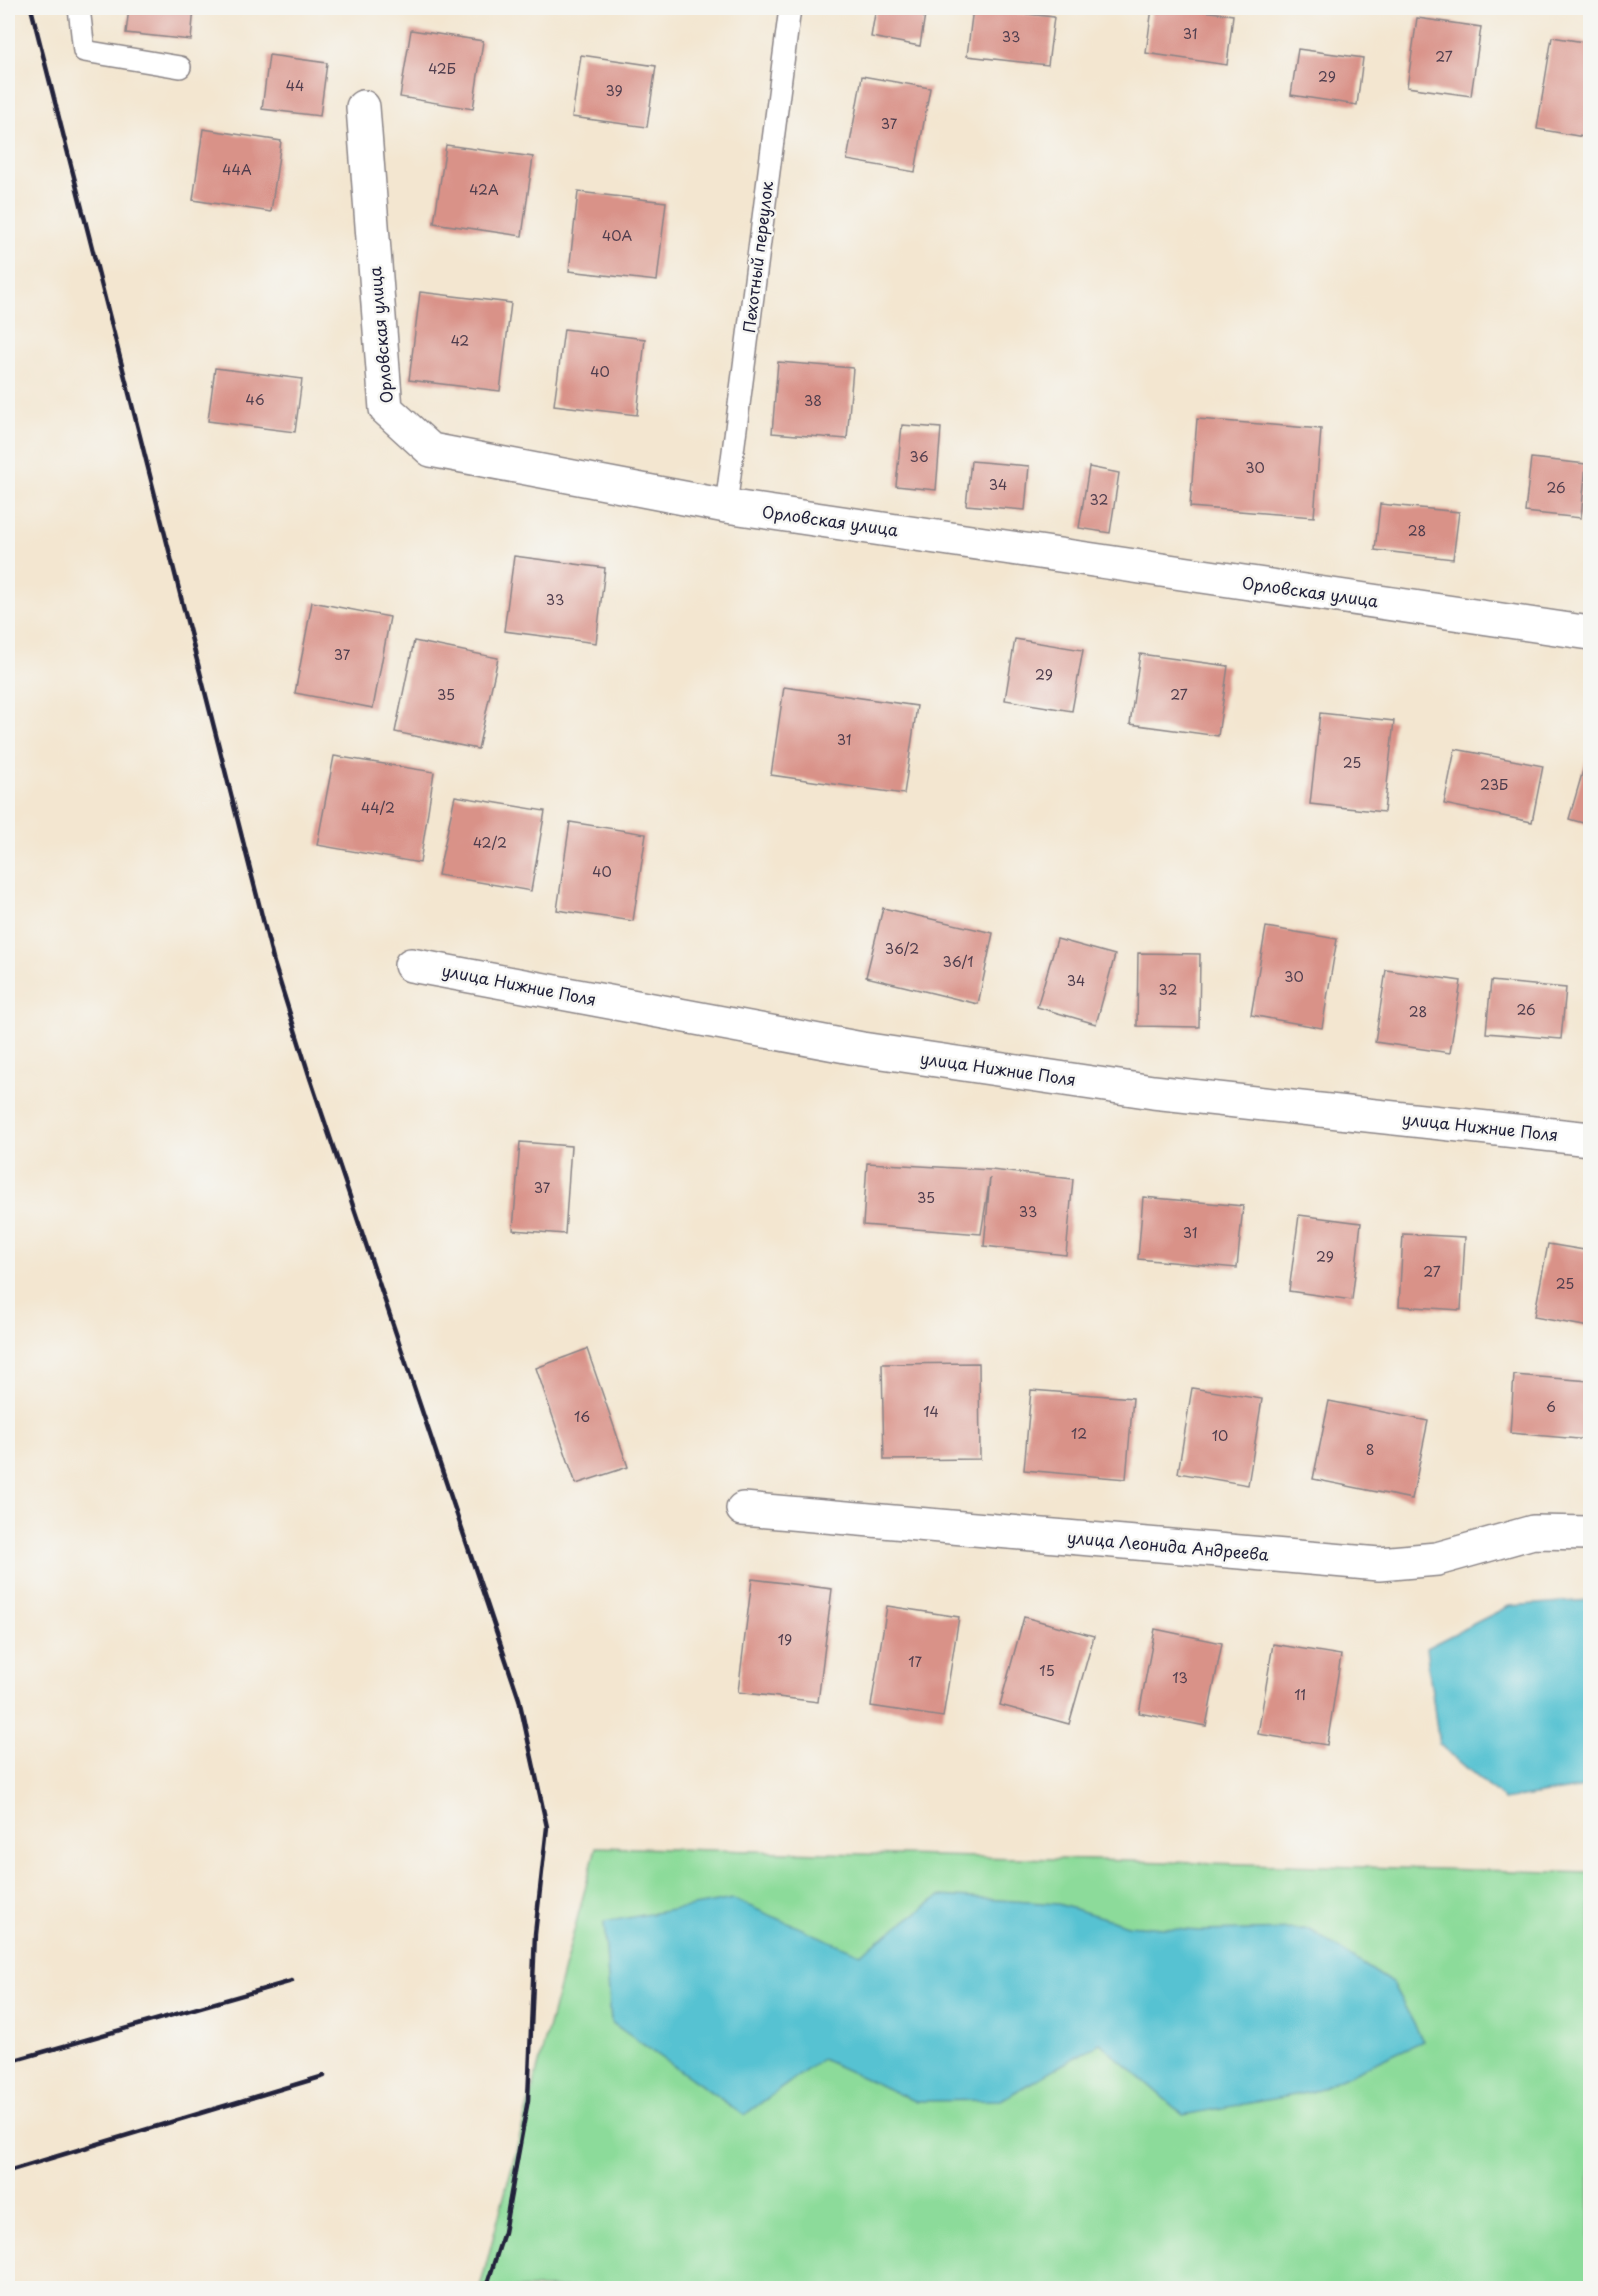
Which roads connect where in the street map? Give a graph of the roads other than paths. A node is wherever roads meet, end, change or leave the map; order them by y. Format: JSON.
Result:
{"nodes":[{"id":1,"x":79,"y":8,"type":"edge"},
{"id":2,"x":790,"y":8,"type":"edge"},
{"id":3,"x":180,"y":67,"type":"dead end"},
{"id":4,"x":363,"y":107,"type":"dead end"},
{"id":5,"x":726,"y":506,"type":"junction"},
{"id":6,"x":1590,"y":633,"type":"edge"},
{"id":7,"x":411,"y":965,"type":"dead end"},
{"id":8,"x":1590,"y":1139,"type":"edge"},
{"id":9,"x":743,"y":1509,"type":"dead end"},
{"id":10,"x":1590,"y":1533,"type":"edge"}],
"edges":[{"from":1,"to":3,"type":"lane"},
{"from":2,"to":5,"type":"lane","name":"Пехотный переулок"},
{"from":4,"to":5,"type":"street","name":"Орловская улица"},
{"from":5,"to":6,"type":"street","name":"Орловская улица"},
{"from":7,"to":8,"type":"street","name":"улица Нижние Поля"},
{"from":9,"to":10,"type":"street","name":"улица Леонида Андреева"}]}
